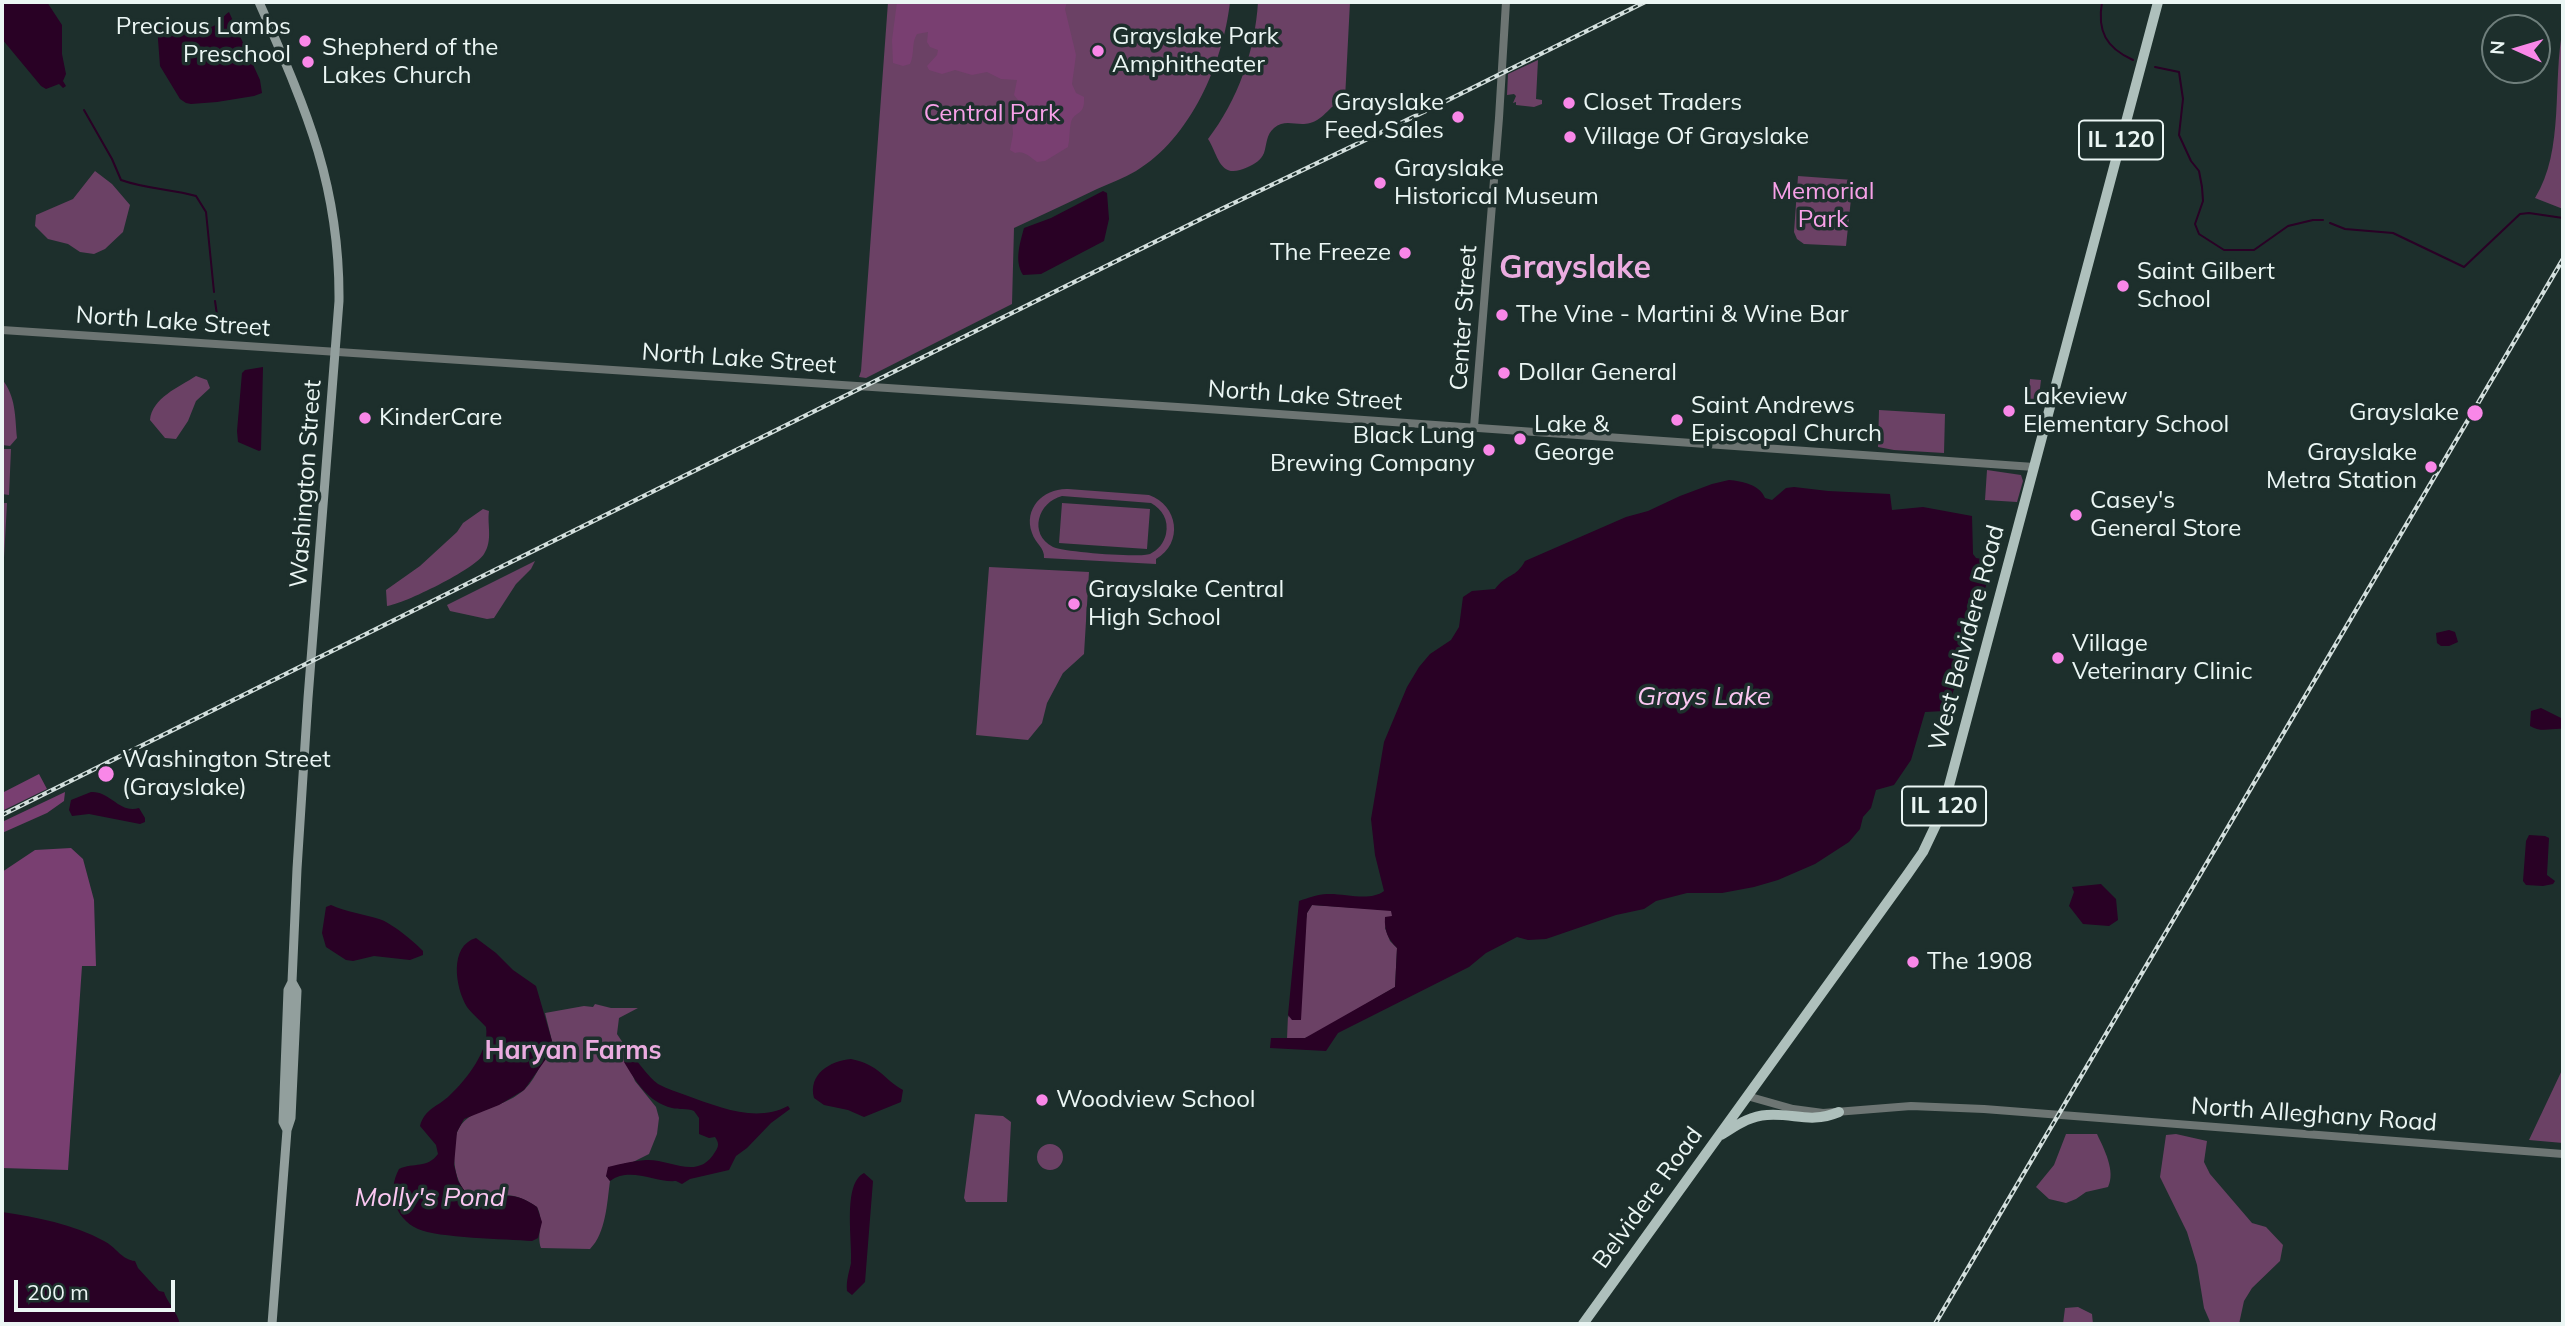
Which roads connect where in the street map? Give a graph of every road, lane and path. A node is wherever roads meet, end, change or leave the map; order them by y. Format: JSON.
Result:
{"nodes":[{"id":1,"x":259,"y":2,"type":"edge"},
{"id":2,"x":1506,"y":2,"type":"edge"},
{"id":3,"x":2158,"y":2,"type":"edge"},
{"id":4,"x":2,"y":330,"type":"edge"},
{"id":5,"x":335,"y":351,"type":"junction"},
{"id":6,"x":1474,"y":427,"type":"junction"},
{"id":7,"x":2034,"y":467,"type":"junction"},
{"id":8,"x":1747,"y":1096,"type":"junction"},
{"id":9,"x":1839,"y":1112,"type":"junction"},
{"id":10,"x":1716,"y":1139,"type":"junction"},
{"id":11,"x":2563,"y":1154,"type":"edge"},
{"id":12,"x":272,"y":1324,"type":"edge"},
{"id":13,"x":1583,"y":1324,"type":"edge"}],
"edges":[{"from":1,"to":5,"type":"main road","name":"Washington Street"},
{"from":2,"to":6,"type":"street","name":"Center Street"},
{"from":3,"to":7,"type":"main road","number":"IL 120"},
{"from":4,"to":5,"type":"street","name":"North Lake Street"},
{"from":5,"to":6,"type":"street","name":"North Lake Street"},
{"from":5,"to":12,"type":"main road","name":"Washington Street"},
{"from":6,"to":7,"type":"street","name":"North Lake Street"},
{"from":7,"to":8,"type":"main road","name":"West Belvidere Road","number":"IL 120"},
{"from":8,"to":9,"type":"street","name":"North Alleghany Road"},
{"from":8,"to":10,"type":"main road","name":"Belvidere Road","number":"IL 120"},
{"from":9,"to":10,"type":"main road"},
{"from":9,"to":11,"type":"street","name":"North Alleghany Road"},
{"from":10,"to":13,"type":"main road","name":"Belvidere Road","number":"IL 120"}]}
